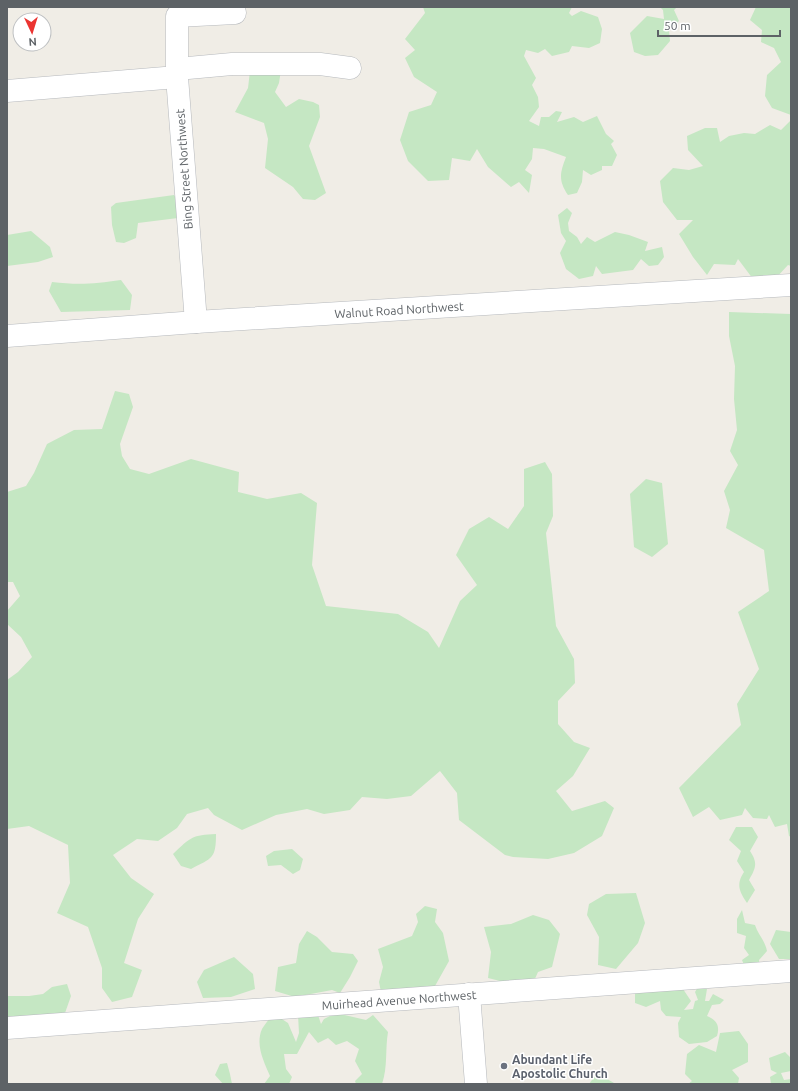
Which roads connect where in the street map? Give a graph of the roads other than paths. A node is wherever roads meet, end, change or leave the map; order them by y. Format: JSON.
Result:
{"nodes":[{"id":1,"x":236,"y":13,"type":"dead end"},
{"id":2,"x":350,"y":68,"type":"dead end"},
{"id":3,"x":177,"y":73,"type":"junction"},
{"id":4,"x":7,"y":91,"type":"edge"},
{"id":5,"x":791,"y":285,"type":"edge"},
{"id":6,"x":196,"y":322,"type":"junction"},
{"id":7,"x":7,"y":336,"type":"edge"},
{"id":8,"x":791,"y":971,"type":"edge"},
{"id":9,"x":469,"y":994,"type":"junction"},
{"id":10,"x":7,"y":1028,"type":"edge"},
{"id":11,"x":476,"y":1084,"type":"edge"}],
"edges":[{"from":1,"to":3,"type":"street","name":"Bing Street Northwest"},
{"from":2,"to":3,"type":"street"},
{"from":3,"to":4,"type":"street"},
{"from":3,"to":6,"type":"street","name":"Bing Street Northwest"},
{"from":5,"to":6,"type":"street","name":"Walnut Road Northwest"},
{"from":6,"to":7,"type":"street","name":"Walnut Road Northwest"},
{"from":8,"to":9,"type":"street","name":"Muirhead Avenue Northwest"},
{"from":9,"to":10,"type":"street","name":"Muirhead Avenue Northwest"},
{"from":9,"to":11,"type":"street"}]}
